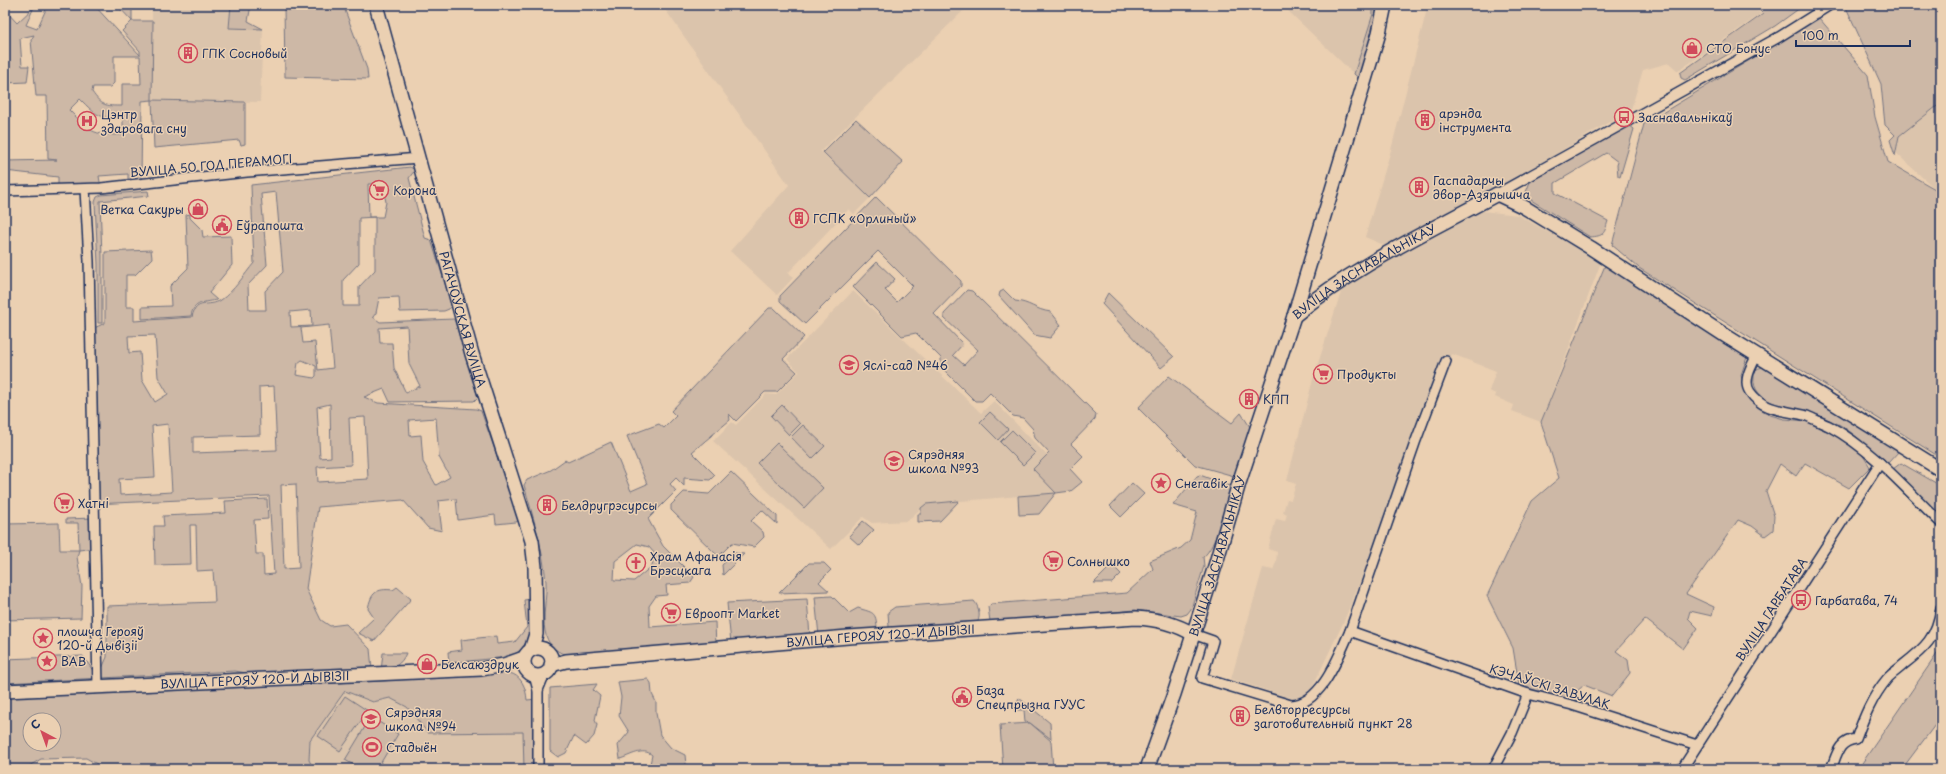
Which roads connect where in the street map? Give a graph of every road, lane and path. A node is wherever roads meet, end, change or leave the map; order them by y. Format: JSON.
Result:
{"nodes":[{"id":1,"x":376,"y":5,"type":"edge"},
{"id":2,"x":1385,"y":5,"type":"edge"},
{"id":3,"x":1830,"y":5,"type":"edge"},
{"id":4,"x":419,"y":158,"type":"junction"},
{"id":5,"x":85,"y":189,"type":"junction"},
{"id":6,"x":5,"y":191,"type":"edge"},
{"id":7,"x":1497,"y":194,"type":"junction"},
{"id":8,"x":1294,"y":316,"type":"junction"},
{"id":9,"x":1757,"y":355,"type":"junction"},
{"id":10,"x":1446,"y":361,"type":"dead end"},
{"id":11,"x":1880,"y":463,"type":"junction"},
{"id":12,"x":1941,"y":470,"type":"edge"},
{"id":13,"x":1941,"y":523,"type":"edge"},
{"id":14,"x":1941,"y":608,"type":"edge"},
{"id":15,"x":1350,"y":631,"type":"junction"},
{"id":16,"x":1193,"y":634,"type":"junction"},
{"id":17,"x":538,"y":662,"type":"junction"},
{"id":18,"x":98,"y":687,"type":"junction"},
{"id":19,"x":5,"y":691,"type":"edge"},
{"id":20,"x":1528,"y":694,"type":"junction"},
{"id":21,"x":1697,"y":745,"type":"junction"},
{"id":22,"x":538,"y":769,"type":"edge"},
{"id":23,"x":1147,"y":769,"type":"edge"},
{"id":24,"x":1494,"y":769,"type":"edge"},
{"id":25,"x":1682,"y":769,"type":"edge"},
{"id":26,"x":1831,"y":769,"type":"edge"}],
"edges":[{"from":1,"to":4,"type":"street","name":"РАГАЧОЎСКАЯ ВУЛІЦА"},
{"from":2,"to":8,"type":"street"},
{"from":3,"to":7,"type":"street","name":"ВУЛІЦА ЗАСНАВАЛЬНІКАЎ"},
{"from":4,"to":5,"type":"street","name":"ВУЛІЦА 50 ГОД ПЕРАМОГІ"},
{"from":4,"to":17,"type":"street","name":"РАГАЧОЎСКАЯ ВУЛІЦА"},
{"from":5,"to":6,"type":"street","name":"ВУЛІЦА 50 ГОД ПЕРАМОГІ"},
{"from":5,"to":18,"type":"street"},
{"from":7,"to":8,"type":"street","name":"ВУЛІЦА ЗАСНАВАЛЬНІКАЎ"},
{"from":7,"to":9,"type":"street"},
{"from":8,"to":16,"type":"street","name":"ВУЛІЦА ЗАСНАВАЛЬНІКАЎ"},
{"from":9,"to":11,"type":"street"},
{"from":9,"to":12,"type":"street"},
{"from":10,"to":15,"type":"street"},
{"from":11,"to":13,"type":"street"},
{"from":11,"to":21,"type":"street","name":"ВУЛІЦА ГАРБАТАВА"},
{"from":14,"to":26,"type":"street"},
{"from":15,"to":16,"type":"street"},
{"from":15,"to":20,"type":"street","name":"КЭЧАЎСКІ ЗАВУЛАК"},
{"from":16,"to":17,"type":"street","name":"ВУЛІЦА ГЕРОЯЎ 120-Й ДЫВІЗІІ"},
{"from":16,"to":23,"type":"street","name":"ВУЛІЦА ЗАСНАВАЛЬНІКАЎ"},
{"from":17,"to":18,"type":"street","name":"ВУЛІЦА ГЕРОЯЎ 120-Й ДЫВІЗІІ"},
{"from":17,"to":22,"type":"street"},
{"from":18,"to":19,"type":"street","name":"ВУЛІЦА ГЕРОЯЎ 120-Й ДЫВІЗІІ"},
{"from":20,"to":21,"type":"street","name":"КЭЧАЎСКІ ЗАВУЛАК"},
{"from":20,"to":24,"type":"street"},
{"from":21,"to":25,"type":"street","name":"ВУЛІЦА ГАРБАТАВА"}]}
